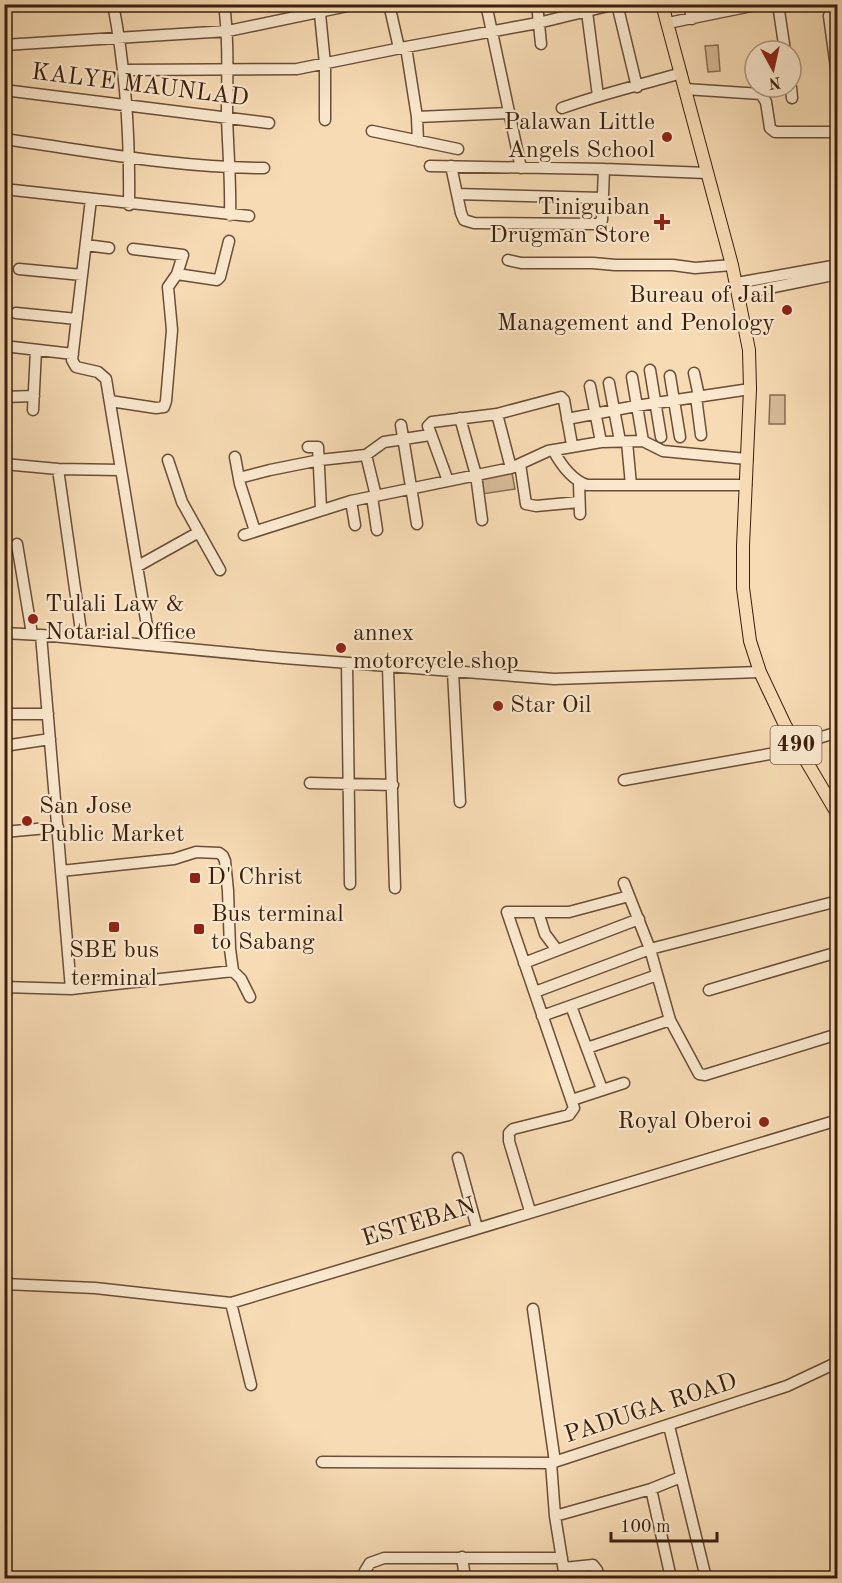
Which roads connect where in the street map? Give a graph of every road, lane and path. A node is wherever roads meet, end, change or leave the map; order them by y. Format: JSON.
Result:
{"nodes":[{"id":1,"x":113,"y":4,"type":"edge"},
{"id":2,"x":224,"y":4,"type":"edge"},
{"id":3,"x":357,"y":4,"type":"edge"},
{"id":4,"x":389,"y":4,"type":"edge"},
{"id":5,"x":486,"y":4,"type":"edge"},
{"id":6,"x":537,"y":4,"type":"edge"},
{"id":7,"x":616,"y":4,"type":"edge"},
{"id":8,"x":662,"y":4,"type":"edge"},
{"id":9,"x":689,"y":4,"type":"edge"},
{"id":10,"x":761,"y":4,"type":"edge"},
{"id":11,"x":778,"y":4,"type":"edge"},
{"id":12,"x":837,"y":5,"type":"edge"},
{"id":13,"x":586,"y":12,"type":"junction"},
{"id":14,"x":320,"y":14,"type":"junction"},
{"id":15,"x":692,"y":19,"type":"junction"},
{"id":16,"x":668,"y":23,"type":"junction"},
{"id":17,"x":538,"y":24,"type":"junction"},
{"id":18,"x":228,"y":31,"type":"junction"},
{"id":19,"x":491,"y":32,"type":"junction"},
{"id":20,"x":120,"y":39,"type":"junction"},
{"id":21,"x":783,"y":39,"type":"edge"},
{"id":22,"x":542,"y":44,"type":"dead end"},
{"id":23,"x":4,"y":45,"type":"edge"},
{"id":24,"x":402,"y":47,"type":"junction"},
{"id":25,"x":325,"y":64,"type":"junction"},
{"id":26,"x":226,"y":69,"type":"junction"},
{"id":27,"x":124,"y":70,"type":"junction"},
{"id":28,"x":681,"y":73,"type":"junction"},
{"id":29,"x":837,"y":82,"type":"edge"},
{"id":30,"x":637,"y":87,"type":"junction"},
{"id":31,"x":685,"y":89,"type":"junction"},
{"id":32,"x":4,"y":90,"type":"edge"},
{"id":33,"x":598,"y":96,"type":"junction"},
{"id":34,"x":128,"y":106,"type":"junction"},
{"id":35,"x":562,"y":108,"type":"dead end"},
{"id":36,"x":509,"y":112,"type":"junction"},
{"id":37,"x":417,"y":117,"type":"junction"},
{"id":38,"x":228,"y":119,"type":"junction"},
{"id":39,"x":325,"y":120,"type":"dead end"},
{"id":40,"x":269,"y":123,"type":"dead end"},
{"id":41,"x":837,"y":129,"type":"edge"},
{"id":42,"x":372,"y":131,"type":"dead end"},
{"id":43,"x":4,"y":139,"type":"edge"},
{"id":44,"x":418,"y":141,"type":"junction"},
{"id":45,"x":458,"y":149,"type":"dead end"},
{"id":46,"x":130,"y":157,"type":"junction"},
{"id":47,"x":430,"y":166,"type":"dead end"},
{"id":48,"x":451,"y":166,"type":"junction"},
{"id":49,"x":231,"y":168,"type":"junction"},
{"id":50,"x":264,"y":168,"type":"dead end"},
{"id":51,"x":521,"y":168,"type":"junction"},
{"id":52,"x":604,"y":169,"type":"junction"},
{"id":53,"x":708,"y":173,"type":"junction"},
{"id":54,"x":4,"y":189,"type":"edge"},
{"id":55,"x":457,"y":194,"type":"junction"},
{"id":56,"x":603,"y":198,"type":"junction"},
{"id":57,"x":91,"y":199,"type":"junction"},
{"id":58,"x":129,"y":205,"type":"junction"},
{"id":59,"x":230,"y":215,"type":"junction"},
{"id":60,"x":249,"y":216,"type":"dead end"},
{"id":61,"x":229,"y":242,"type":"dead end"},
{"id":62,"x":86,"y":245,"type":"junction"},
{"id":63,"x":109,"y":248,"type":"dead end"},
{"id":64,"x":132,"y":249,"type":"dead end"},
{"id":65,"x":508,"y":260,"type":"dead end"},
{"id":66,"x":732,"y":265,"type":"junction"},
{"id":67,"x":837,"y":265,"type":"edge"},
{"id":68,"x":19,"y":269,"type":"dead end"},
{"id":69,"x":177,"y":274,"type":"junction"},
{"id":70,"x":837,"y":274,"type":"edge"},
{"id":71,"x":82,"y":275,"type":"junction"},
{"id":72,"x":738,"y":289,"type":"junction"},
{"id":73,"x":16,"y":313,"type":"dead end"},
{"id":74,"x":77,"y":319,"type":"junction"},
{"id":75,"x":4,"y":346,"type":"edge"},
{"id":76,"x":36,"y":350,"type":"junction"},
{"id":77,"x":73,"y":354,"type":"junction"},
{"id":78,"x":650,"y":370,"type":"dead end"},
{"id":79,"x":694,"y":373,"type":"dead end"},
{"id":80,"x":670,"y":376,"type":"dead end"},
{"id":81,"x":632,"y":377,"type":"dead end"},
{"id":82,"x":609,"y":383,"type":"dead end"},
{"id":83,"x":590,"y":387,"type":"dead end"},
{"id":84,"x":750,"y":389,"type":"junction"},
{"id":85,"x":34,"y":396,"type":"junction"},
{"id":86,"x":4,"y":397,"type":"edge"},
{"id":87,"x":697,"y":397,"type":"junction"},
{"id":88,"x":675,"y":400,"type":"junction"},
{"id":89,"x":110,"y":401,"type":"junction"},
{"id":90,"x":656,"y":403,"type":"junction"},
{"id":91,"x":636,"y":406,"type":"junction"},
{"id":92,"x":33,"y":410,"type":"dead end"},
{"id":93,"x":614,"y":410,"type":"junction"},
{"id":94,"x":595,"y":413,"type":"junction"},
{"id":95,"x":497,"y":414,"type":"junction"},
{"id":96,"x":460,"y":418,"type":"junction"},
{"id":97,"x":567,"y":419,"type":"junction"},
{"id":98,"x":401,"y":425,"type":"dead end"},
{"id":99,"x":430,"y":435,"type":"junction"},
{"id":100,"x":701,"y":435,"type":"dead end"},
{"id":101,"x":661,"y":437,"type":"dead end"},
{"id":102,"x":680,"y":437,"type":"dead end"},
{"id":103,"x":404,"y":439,"type":"junction"},
{"id":104,"x":623,"y":441,"type":"junction"},
{"id":105,"x":643,"y":441,"type":"junction"},
{"id":106,"x":601,"y":442,"type":"junction"},
{"id":107,"x":572,"y":446,"type":"junction"},
{"id":108,"x":308,"y":447,"type":"dead end"},
{"id":109,"x":553,"y":450,"type":"junction"},
{"id":110,"x":366,"y":456,"type":"junction"},
{"id":111,"x":235,"y":457,"type":"dead end"},
{"id":112,"x":747,"y":459,"type":"junction"},
{"id":113,"x":168,"y":460,"type":"dead end"},
{"id":114,"x":320,"y":460,"type":"junction"},
{"id":115,"x":4,"y":464,"type":"edge"},
{"id":116,"x":515,"y":466,"type":"junction"},
{"id":117,"x":58,"y":469,"type":"junction"},
{"id":118,"x":121,"y":470,"type":"junction"},
{"id":119,"x":476,"y":475,"type":"junction"},
{"id":120,"x":239,"y":478,"type":"junction"},
{"id":121,"x":448,"y":481,"type":"junction"},
{"id":122,"x":579,"y":483,"type":"junction"},
{"id":123,"x":631,"y":485,"type":"junction"},
{"id":124,"x":746,"y":485,"type":"junction"},
{"id":125,"x":411,"y":488,"type":"junction"},
{"id":126,"x":374,"y":497,"type":"junction"},
{"id":127,"x":351,"y":501,"type":"junction"},
{"id":128,"x":579,"y":502,"type":"junction"},
{"id":129,"x":321,"y":509,"type":"junction"},
{"id":130,"x":580,"y":514,"type":"dead end"},
{"id":131,"x":482,"y":520,"type":"dead end"},
{"id":132,"x":417,"y":524,"type":"dead end"},
{"id":133,"x":355,"y":525,"type":"dead end"},
{"id":134,"x":377,"y":530,"type":"dead end"},
{"id":135,"x":255,"y":531,"type":"junction"},
{"id":136,"x":199,"y":532,"type":"junction"},
{"id":137,"x":244,"y":535,"type":"dead end"},
{"id":138,"x":17,"y":544,"type":"dead end"},
{"id":139,"x":138,"y":566,"type":"junction"},
{"id":140,"x":220,"y":570,"type":"dead end"},
{"id":141,"x":4,"y":633,"type":"edge"},
{"id":142,"x":36,"y":634,"type":"junction"},
{"id":143,"x":82,"y":638,"type":"junction"},
{"id":144,"x":150,"y":644,"type":"junction"},
{"id":145,"x":347,"y":663,"type":"junction"},
{"id":146,"x":388,"y":667,"type":"junction"},
{"id":147,"x":453,"y":672,"type":"junction"},
{"id":148,"x":760,"y":672,"type":"junction"},
{"id":149,"x":4,"y":714,"type":"edge"},
{"id":150,"x":48,"y":714,"type":"junction"},
{"id":151,"x":837,"y":732,"type":"edge"},
{"id":152,"x":50,"y":739,"type":"junction"},
{"id":153,"x":4,"y":746,"type":"edge"},
{"id":154,"x":797,"y":747,"type":"junction"},
{"id":155,"x":624,"y":780,"type":"dead end"},
{"id":156,"x":310,"y":783,"type":"dead end"},
{"id":157,"x":348,"y":783,"type":"junction"},
{"id":158,"x":393,"y":785,"type":"junction"},
{"id":159,"x":460,"y":802,"type":"dead end"},
{"id":160,"x":837,"y":815,"type":"edge"},
{"id":161,"x":57,"y":827,"type":"junction"},
{"id":162,"x":4,"y":832,"type":"edge"},
{"id":163,"x":61,"y":871,"type":"junction"},
{"id":164,"x":624,"y":883,"type":"dead end"},
{"id":165,"x":350,"y":884,"type":"dead end"},
{"id":166,"x":395,"y":888,"type":"dead end"},
{"id":167,"x":630,"y":896,"type":"junction"},
{"id":168,"x":837,"y":901,"type":"edge"},
{"id":169,"x":538,"y":912,"type":"junction"},
{"id":170,"x":639,"y":919,"type":"junction"},
{"id":171,"x":650,"y":949,"type":"junction"},
{"id":172,"x":557,"y":950,"type":"junction"},
{"id":173,"x":837,"y":952,"type":"edge"},
{"id":174,"x":524,"y":963,"type":"junction"},
{"id":175,"x":233,"y":971,"type":"junction"},
{"id":176,"x":657,"y":975,"type":"junction"},
{"id":177,"x":4,"y":987,"type":"edge"},
{"id":178,"x":71,"y":989,"type":"junction"},
{"id":179,"x":709,"y":990,"type":"dead end"},
{"id":180,"x":534,"y":992,"type":"junction"},
{"id":181,"x":250,"y":997,"type":"dead end"},
{"id":182,"x":572,"y":1006,"type":"junction"},
{"id":183,"x":542,"y":1016,"type":"junction"},
{"id":184,"x":670,"y":1020,"type":"junction"},
{"id":185,"x":837,"y":1034,"type":"edge"},
{"id":186,"x":587,"y":1048,"type":"junction"},
{"id":187,"x":624,"y":1083,"type":"dead end"},
{"id":188,"x":602,"y":1089,"type":"junction"},
{"id":189,"x":572,"y":1100,"type":"junction"},
{"id":190,"x":837,"y":1120,"type":"edge"},
{"id":191,"x":458,"y":1158,"type":"dead end"},
{"id":192,"x":530,"y":1211,"type":"junction"},
{"id":193,"x":477,"y":1228,"type":"junction"},
{"id":194,"x":4,"y":1284,"type":"edge"},
{"id":195,"x":231,"y":1303,"type":"junction"},
{"id":196,"x":533,"y":1310,"type":"dead end"},
{"id":197,"x":837,"y":1362,"type":"edge"},
{"id":198,"x":251,"y":1385,"type":"dead end"},
{"id":199,"x":669,"y":1426,"type":"junction"},
{"id":200,"x":322,"y":1462,"type":"dead end"},
{"id":201,"x":553,"y":1463,"type":"junction"},
{"id":202,"x":681,"y":1477,"type":"junction"},
{"id":203,"x":651,"y":1489,"type":"junction"},
{"id":204,"x":555,"y":1516,"type":"junction"},
{"id":205,"x":462,"y":1557,"type":"junction"},
{"id":206,"x":564,"y":1568,"type":"edge"},
{"id":207,"x":706,"y":1577,"type":"edge"},
{"id":208,"x":366,"y":1578,"type":"edge"},
{"id":209,"x":465,"y":1578,"type":"edge"},
{"id":210,"x":599,"y":1578,"type":"edge"},
{"id":211,"x":671,"y":1578,"type":"edge"},
{"id":212,"x":689,"y":1578,"type":"edge"}],
"edges":[{"from":1,"to":20,"type":"street"},
{"from":2,"to":18,"type":"street"},
{"from":3,"to":14,"type":"street"},
{"from":4,"to":24,"type":"street"},
{"from":5,"to":19,"type":"street"},
{"from":6,"to":17,"type":"street"},
{"from":7,"to":13,"type":"street"},
{"from":7,"to":30,"type":"street"},
{"from":8,"to":16,"type":"main road","number":"490"},
{"from":9,"to":15,"type":"street"},
{"from":10,"to":15,"type":"street"},
{"from":11,"to":21,"type":"street"},
{"from":12,"to":29,"type":"street"},
{"from":13,"to":17,"type":"street"},
{"from":13,"to":33,"type":"street"},
{"from":14,"to":18,"type":"street"},
{"from":14,"to":25,"type":"street"},
{"from":15,"to":16,"type":"street"},
{"from":16,"to":28,"type":"main road","number":"490"},
{"from":17,"to":19,"type":"street"},
{"from":17,"to":22,"type":"street"},
{"from":18,"to":20,"type":"street"},
{"from":18,"to":26,"type":"street"},
{"from":19,"to":24,"type":"street"},
{"from":19,"to":36,"type":"street"},
{"from":20,"to":23,"type":"street"},
{"from":20,"to":27,"type":"street"},
{"from":24,"to":25,"type":"street"},
{"from":24,"to":37,"type":"street"},
{"from":25,"to":26,"type":"street"},
{"from":25,"to":39,"type":"street"},
{"from":26,"to":27,"type":"street"},
{"from":26,"to":38,"type":"street"},
{"from":27,"to":34,"type":"street"},
{"from":28,"to":30,"type":"street"},
{"from":28,"to":31,"type":"main road","number":"490"},
{"from":30,"to":33,"type":"street"},
{"from":31,"to":41,"type":"street"},
{"from":31,"to":53,"type":"main road","number":"490"},
{"from":32,"to":34,"type":"street","name":"KALYE MAUNLAD"},
{"from":33,"to":35,"type":"street"},
{"from":34,"to":38,"type":"street","name":"KALYE MAUNLAD"},
{"from":34,"to":46,"type":"street"},
{"from":36,"to":37,"type":"street"},
{"from":36,"to":51,"type":"street"},
{"from":37,"to":44,"type":"street"},
{"from":38,"to":40,"type":"street","name":"KALYE MAUNLAD"},
{"from":38,"to":49,"type":"street"},
{"from":42,"to":44,"type":"street"},
{"from":43,"to":46,"type":"street"},
{"from":44,"to":45,"type":"street"},
{"from":46,"to":49,"type":"street"},
{"from":46,"to":58,"type":"street"},
{"from":47,"to":48,"type":"street"},
{"from":48,"to":51,"type":"street"},
{"from":48,"to":55,"type":"street"},
{"from":49,"to":50,"type":"street"},
{"from":49,"to":59,"type":"street"},
{"from":51,"to":52,"type":"street"},
{"from":52,"to":53,"type":"street"},
{"from":52,"to":56,"type":"street"},
{"from":53,"to":66,"type":"main road","number":"490"},
{"from":54,"to":57,"type":"street"},
{"from":55,"to":56,"type":"street"},
{"from":55,"to":56,"type":"street"},
{"from":57,"to":58,"type":"street"},
{"from":57,"to":62,"type":"street"},
{"from":58,"to":59,"type":"street"},
{"from":59,"to":60,"type":"street"},
{"from":61,"to":69,"type":"street"},
{"from":62,"to":63,"type":"street"},
{"from":62,"to":71,"type":"street"},
{"from":64,"to":69,"type":"street"},
{"from":65,"to":66,"type":"street"},
{"from":66,"to":72,"type":"main road","number":"490"},
{"from":67,"to":72,"type":"street"},
{"from":68,"to":71,"type":"street"},
{"from":69,"to":89,"type":"street"},
{"from":70,"to":72,"type":"street"},
{"from":71,"to":74,"type":"street"},
{"from":72,"to":84,"type":"main road","number":"490"},
{"from":73,"to":74,"type":"street"},
{"from":74,"to":77,"type":"street"},
{"from":75,"to":76,"type":"street"},
{"from":76,"to":77,"type":"street"},
{"from":76,"to":85,"type":"street"},
{"from":77,"to":89,"type":"street"},
{"from":78,"to":90,"type":"street"},
{"from":79,"to":87,"type":"street"},
{"from":80,"to":88,"type":"street"},
{"from":81,"to":91,"type":"street"},
{"from":82,"to":93,"type":"street"},
{"from":83,"to":94,"type":"street"},
{"from":84,"to":87,"type":"street"},
{"from":84,"to":112,"type":"main road","number":"490"},
{"from":85,"to":86,"type":"street"},
{"from":85,"to":92,"type":"street"},
{"from":87,"to":88,"type":"street"},
{"from":87,"to":100,"type":"street"},
{"from":88,"to":90,"type":"street"},
{"from":88,"to":102,"type":"street"},
{"from":89,"to":118,"type":"street"},
{"from":90,"to":91,"type":"street"},
{"from":90,"to":101,"type":"street"},
{"from":91,"to":93,"type":"street"},
{"from":91,"to":105,"type":"street"},
{"from":93,"to":94,"type":"street"},
{"from":93,"to":104,"type":"street"},
{"from":94,"to":97,"type":"street"},
{"from":94,"to":106,"type":"street"},
{"from":95,"to":96,"type":"street"},
{"from":95,"to":97,"type":"street"},
{"from":95,"to":116,"type":"street"},
{"from":96,"to":99,"type":"street"},
{"from":96,"to":119,"type":"street"},
{"from":97,"to":107,"type":"street"},
{"from":98,"to":103,"type":"street"},
{"from":99,"to":103,"type":"street"},
{"from":99,"to":121,"type":"street"},
{"from":103,"to":110,"type":"street"},
{"from":103,"to":125,"type":"street"},
{"from":104,"to":105,"type":"street"},
{"from":104,"to":106,"type":"street"},
{"from":104,"to":123,"type":"street"},
{"from":105,"to":112,"type":"street"},
{"from":106,"to":107,"type":"street"},
{"from":107,"to":109,"type":"street"},
{"from":108,"to":114,"type":"street"},
{"from":109,"to":116,"type":"street"},
{"from":109,"to":122,"type":"street"},
{"from":110,"to":114,"type":"street"},
{"from":110,"to":126,"type":"street"},
{"from":111,"to":120,"type":"street"},
{"from":112,"to":124,"type":"main road","number":"490"},
{"from":113,"to":136,"type":"street"},
{"from":114,"to":120,"type":"street"},
{"from":114,"to":129,"type":"street"},
{"from":115,"to":117,"type":"street"},
{"from":116,"to":119,"type":"street"},
{"from":116,"to":128,"type":"street"},
{"from":117,"to":118,"type":"street"},
{"from":117,"to":143,"type":"street"},
{"from":118,"to":139,"type":"street"},
{"from":119,"to":121,"type":"street"},
{"from":119,"to":131,"type":"street"},
{"from":120,"to":135,"type":"street"},
{"from":121,"to":125,"type":"street"},
{"from":122,"to":123,"type":"street"},
{"from":122,"to":128,"type":"street"},
{"from":123,"to":124,"type":"street"},
{"from":124,"to":148,"type":"main road","number":"490"},
{"from":125,"to":126,"type":"street"},
{"from":125,"to":132,"type":"street"},
{"from":126,"to":127,"type":"street"},
{"from":126,"to":134,"type":"street"},
{"from":127,"to":129,"type":"street"},
{"from":127,"to":133,"type":"street"},
{"from":128,"to":130,"type":"street"},
{"from":129,"to":135,"type":"street"},
{"from":135,"to":137,"type":"street"},
{"from":136,"to":139,"type":"street"},
{"from":136,"to":140,"type":"street"},
{"from":138,"to":142,"type":"street"},
{"from":139,"to":144,"type":"street"},
{"from":141,"to":142,"type":"street"},
{"from":142,"to":143,"type":"street"},
{"from":142,"to":150,"type":"street"},
{"from":143,"to":144,"type":"street"},
{"from":144,"to":145,"type":"street"},
{"from":145,"to":146,"type":"street"},
{"from":145,"to":157,"type":"street"},
{"from":146,"to":147,"type":"street"},
{"from":146,"to":158,"type":"street"},
{"from":147,"to":148,"type":"street"},
{"from":147,"to":159,"type":"street"},
{"from":148,"to":154,"type":"main road","number":"490"},
{"from":149,"to":150,"type":"street"},
{"from":150,"to":152,"type":"street"},
{"from":151,"to":154,"type":"street"},
{"from":152,"to":153,"type":"street"},
{"from":152,"to":161,"type":"street"},
{"from":154,"to":155,"type":"street"},
{"from":154,"to":160,"type":"main road","number":"490"},
{"from":156,"to":157,"type":"street"},
{"from":157,"to":158,"type":"street"},
{"from":157,"to":165,"type":"street"},
{"from":158,"to":166,"type":"street"},
{"from":161,"to":162,"type":"street"},
{"from":161,"to":163,"type":"street"},
{"from":163,"to":175,"type":"street"},
{"from":163,"to":178,"type":"street"},
{"from":164,"to":167,"type":"street"},
{"from":167,"to":169,"type":"street"},
{"from":167,"to":170,"type":"street"},
{"from":168,"to":171,"type":"street"},
{"from":169,"to":172,"type":"street"},
{"from":169,"to":174,"type":"street"},
{"from":170,"to":171,"type":"street"},
{"from":170,"to":172,"type":"street"},
{"from":171,"to":176,"type":"street"},
{"from":171,"to":180,"type":"street"},
{"from":172,"to":174,"type":"street"},
{"from":173,"to":179,"type":"street"},
{"from":174,"to":180,"type":"street"},
{"from":175,"to":178,"type":"street"},
{"from":175,"to":181,"type":"street"},
{"from":176,"to":182,"type":"street"},
{"from":176,"to":184,"type":"street"},
{"from":177,"to":178,"type":"street"},
{"from":180,"to":183,"type":"street"},
{"from":182,"to":183,"type":"street"},
{"from":182,"to":186,"type":"street"},
{"from":183,"to":189,"type":"street"},
{"from":184,"to":185,"type":"street"},
{"from":184,"to":186,"type":"street"},
{"from":186,"to":188,"type":"street"},
{"from":187,"to":188,"type":"street"},
{"from":188,"to":189,"type":"street"},
{"from":189,"to":192,"type":"street"},
{"from":190,"to":192,"type":"street","name":"ESTEBAN"},
{"from":191,"to":193,"type":"street"},
{"from":192,"to":193,"type":"street","name":"ESTEBAN"},
{"from":193,"to":195,"type":"street","name":"ESTEBAN"},
{"from":194,"to":195,"type":"street","name":"ESTEBAN"},
{"from":195,"to":198,"type":"street"},
{"from":196,"to":201,"type":"street"},
{"from":197,"to":199,"type":"street","name":"PADUGA ROAD"},
{"from":199,"to":201,"type":"street","name":"PADUGA ROAD"},
{"from":199,"to":202,"type":"street"},
{"from":200,"to":201,"type":"street"},
{"from":201,"to":204,"type":"street","name":"PADUGA ROAD"},
{"from":202,"to":203,"type":"street"},
{"from":202,"to":207,"type":"street"},
{"from":203,"to":204,"type":"street"},
{"from":203,"to":211,"type":"street"},
{"from":204,"to":206,"type":"street","name":"PADUGA ROAD"},
{"from":205,"to":206,"type":"street"},
{"from":205,"to":208,"type":"street"},
{"from":205,"to":209,"type":"street"},
{"from":206,"to":210,"type":"street"},
{"from":207,"to":212,"type":"street"}]}
